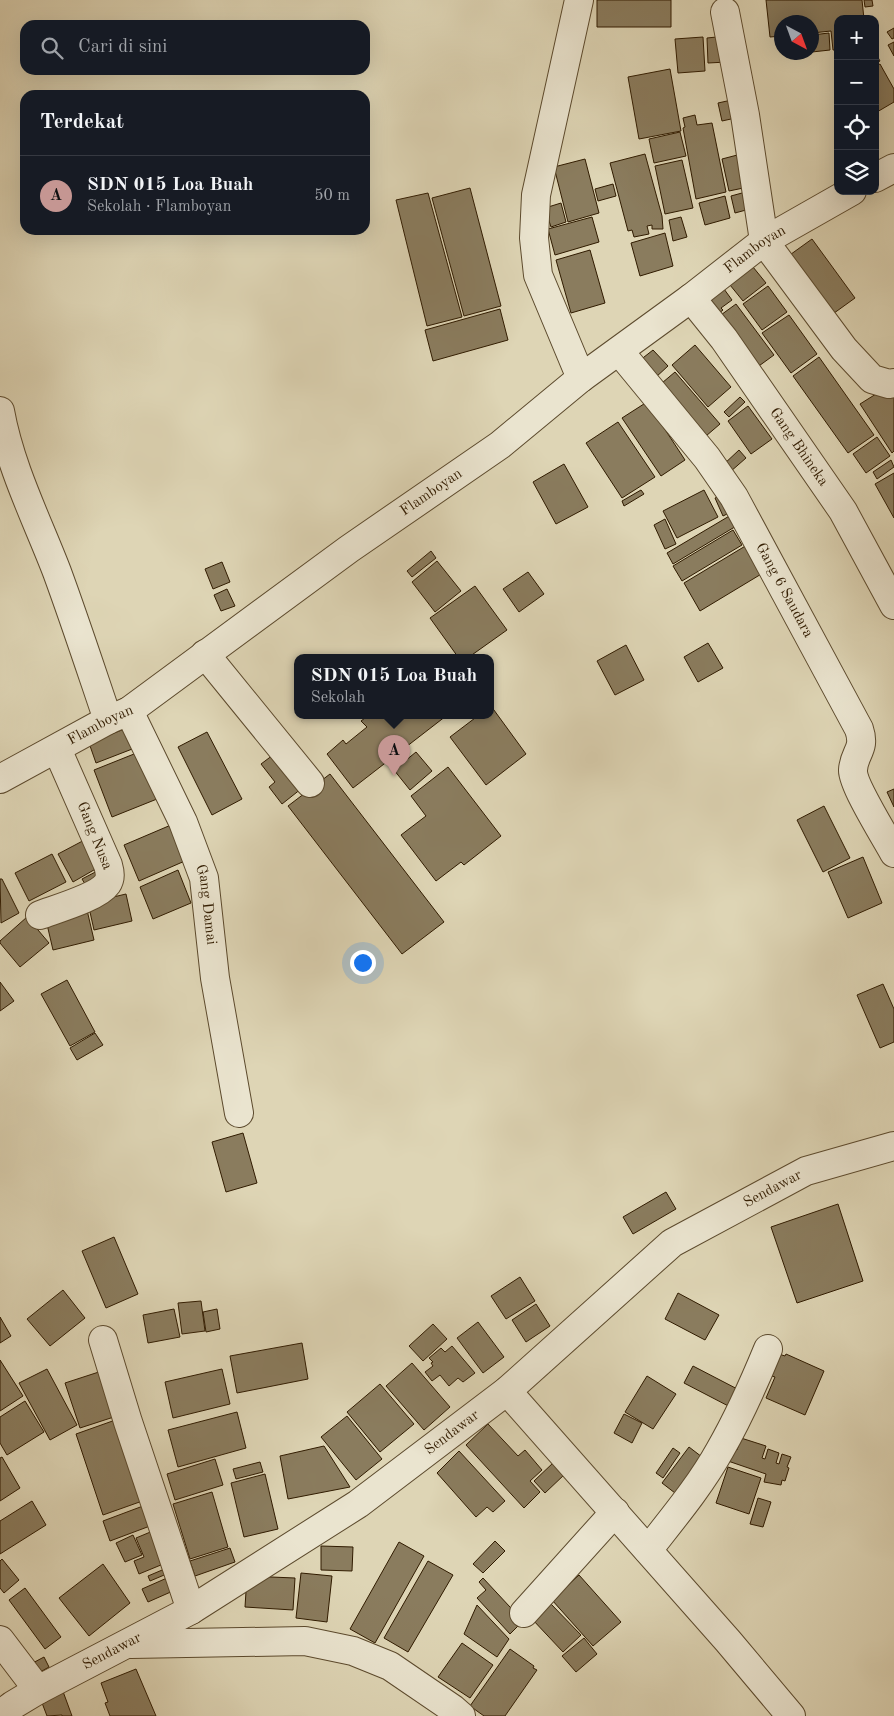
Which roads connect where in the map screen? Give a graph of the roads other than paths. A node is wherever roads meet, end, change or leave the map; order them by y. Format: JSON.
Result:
{"nodes":[{"id":1,"x":579,"y":0,"type":"edge"},
{"id":2,"x":726,"y":12,"type":"dead end"},
{"id":3,"x":894,"y":168,"type":"edge"},
{"id":4,"x":879,"y":176,"type":"edge"},
{"id":5,"x":845,"y":195,"type":"edge"},
{"id":6,"x":764,"y":241,"type":"junction"},
{"id":7,"x":691,"y":298,"type":"junction"},
{"id":8,"x":619,"y":351,"type":"junction"},
{"id":9,"x":581,"y":378,"type":"junction"},
{"id":10,"x":894,"y":383,"type":"edge"},
{"id":11,"x":0,"y":411,"type":"edge"},
{"id":12,"x":894,"y":605,"type":"edge"},
{"id":13,"x":205,"y":654,"type":"junction"},
{"id":14,"x":118,"y":715,"type":"junction"},
{"id":15,"x":57,"y":749,"type":"junction"},
{"id":16,"x":0,"y":779,"type":"edge"},
{"id":17,"x":310,"y":783,"type":"dead end"},
{"id":18,"x":894,"y":854,"type":"edge"},
{"id":19,"x":40,"y":915,"type":"dead end"},
{"id":20,"x":239,"y":1113,"type":"dead end"},
{"id":21,"x":894,"y":1146,"type":"edge"},
{"id":22,"x":104,"y":1340,"type":"dead end"},
{"id":23,"x":768,"y":1349,"type":"dead end"},
{"id":24,"x":507,"y":1391,"type":"junction"},
{"id":25,"x":614,"y":1512,"type":"junction"},
{"id":26,"x":648,"y":1550,"type":"junction"},
{"id":27,"x":191,"y":1610,"type":"junction"},
{"id":28,"x":524,"y":1613,"type":"dead end"},
{"id":29,"x":0,"y":1640,"type":"edge"},
{"id":30,"x":128,"y":1644,"type":"junction"},
{"id":31,"x":38,"y":1690,"type":"junction"},
{"id":32,"x":10,"y":1712,"type":"edge"},
{"id":33,"x":461,"y":1716,"type":"edge"},
{"id":34,"x":791,"y":1716,"type":"edge"}],
"edges":[{"from":1,"to":9,"type":"street"},
{"from":2,"to":6,"type":"street"},
{"from":3,"to":4,"type":"street"},
{"from":5,"to":6,"type":"street","name":"Flamboyan"},
{"from":6,"to":7,"type":"street","name":"Flamboyan"},
{"from":6,"to":10,"type":"street"},
{"from":7,"to":8,"type":"street","name":"Flamboyan"},
{"from":7,"to":12,"type":"street","name":"Gang Bhineka"},
{"from":8,"to":9,"type":"street","name":"Flamboyan"},
{"from":8,"to":18,"type":"street","name":"Gang 6 Saudara"},
{"from":9,"to":13,"type":"street","name":"Flamboyan"},
{"from":11,"to":14,"type":"street","name":"Gang Damai"},
{"from":13,"to":14,"type":"street","name":"Flamboyan"},
{"from":13,"to":17,"type":"street"},
{"from":14,"to":15,"type":"street","name":"Flamboyan"},
{"from":14,"to":20,"type":"street","name":"Gang Damai"},
{"from":15,"to":16,"type":"street","name":"Flamboyan"},
{"from":15,"to":19,"type":"street","name":"Gang Nusa"},
{"from":21,"to":24,"type":"street","name":"Sendawar"},
{"from":22,"to":27,"type":"street"},
{"from":23,"to":26,"type":"street"},
{"from":24,"to":25,"type":"street"},
{"from":24,"to":27,"type":"street","name":"Sendawar"},
{"from":25,"to":26,"type":"street"},
{"from":25,"to":28,"type":"street"},
{"from":26,"to":34,"type":"street"},
{"from":27,"to":30,"type":"street","name":"Sendawar"},
{"from":29,"to":31,"type":"street"},
{"from":30,"to":31,"type":"street","name":"Sendawar"},
{"from":30,"to":33,"type":"street"},
{"from":31,"to":32,"type":"street","name":"Sendawar"}]}
